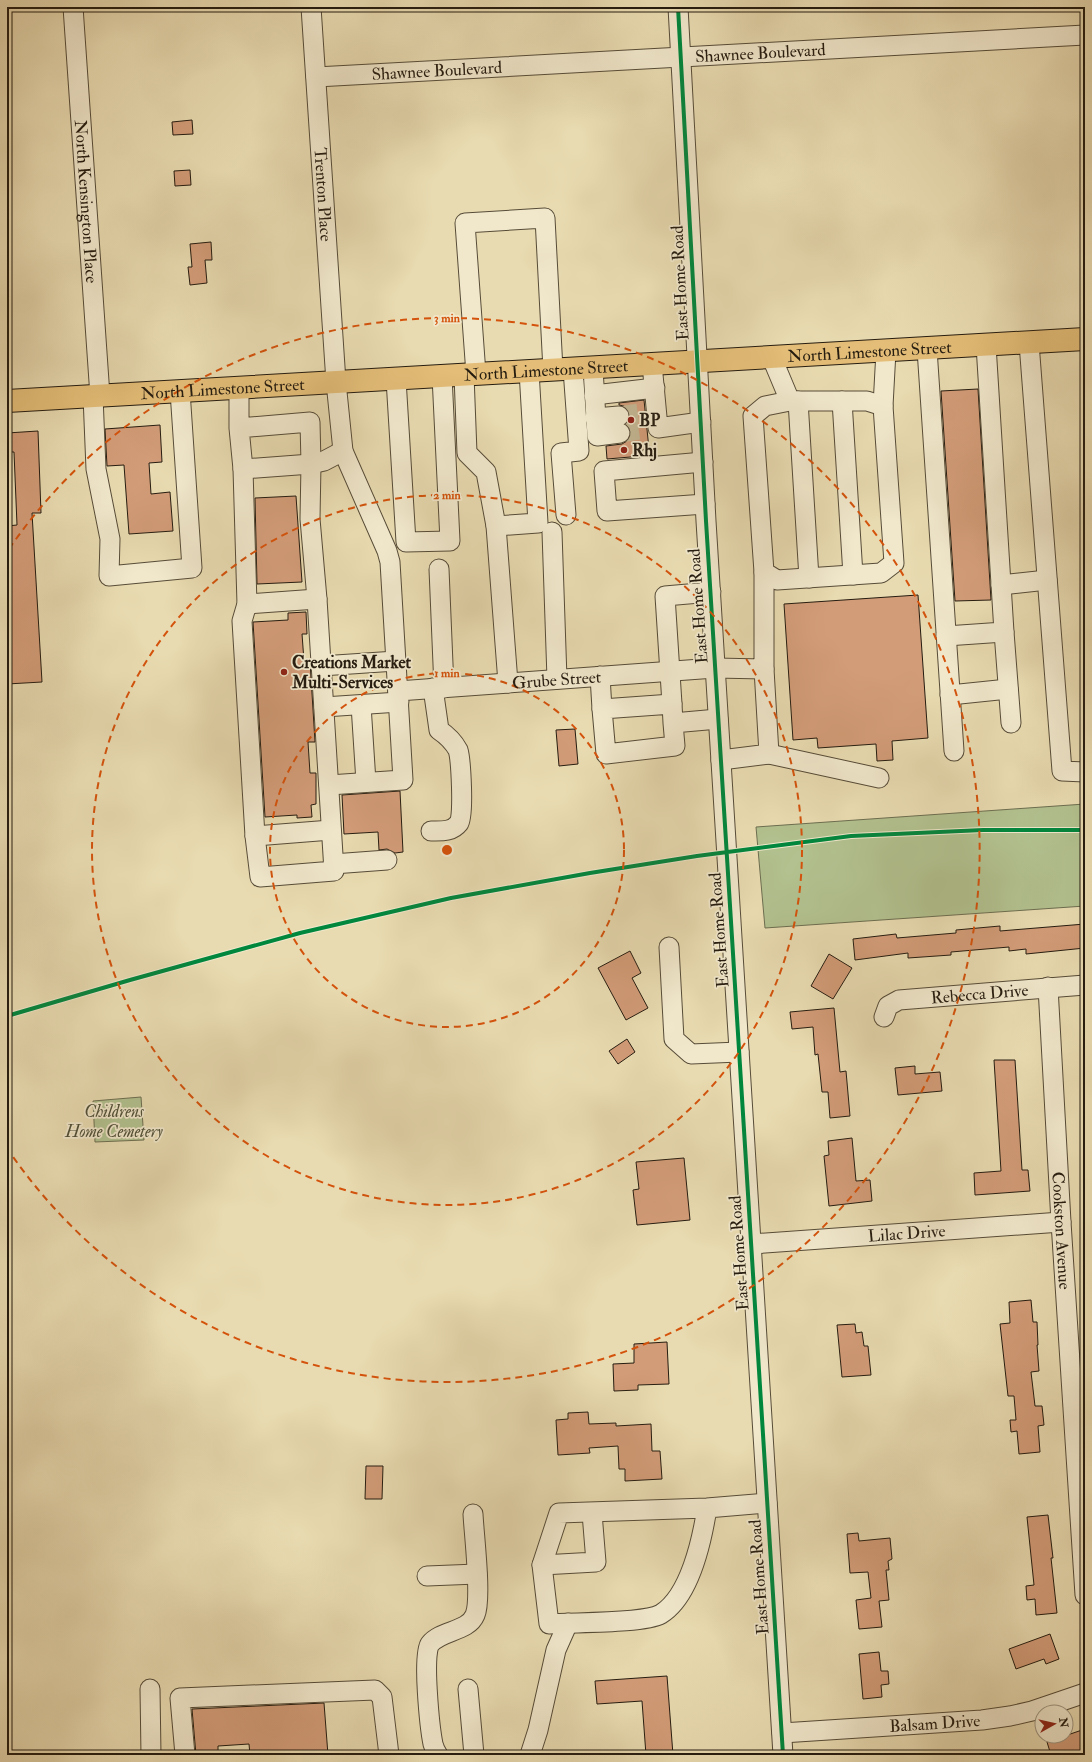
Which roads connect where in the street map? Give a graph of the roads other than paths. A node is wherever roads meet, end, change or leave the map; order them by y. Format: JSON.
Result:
{"nodes":[{"id":1,"x":73,"y":7,"type":"edge"},
{"id":2,"x":311,"y":7,"type":"edge"},
{"id":3,"x":678,"y":7,"type":"edge"},
{"id":4,"x":1085,"y":34,"type":"edge"},
{"id":5,"x":681,"y":57,"type":"junction"},
{"id":6,"x":316,"y":77,"type":"junction"},
{"id":7,"x":1085,"y":339,"type":"edge"},
{"id":8,"x":1029,"y":343,"type":"junction"},
{"id":9,"x":986,"y":345,"type":"junction"},
{"id":10,"x":927,"y":348,"type":"junction"},
{"id":11,"x":886,"y":351,"type":"junction"},
{"id":12,"x":772,"y":358,"type":"junction"},
{"id":13,"x":697,"y":362,"type":"junction"},
{"id":14,"x":652,"y":364,"type":"junction"},
{"id":15,"x":573,"y":369,"type":"junction"},
{"id":16,"x":529,"y":371,"type":"junction"},
{"id":17,"x":470,"y":374,"type":"junction"},
{"id":18,"x":442,"y":376,"type":"junction"},
{"id":19,"x":396,"y":379,"type":"junction"},
{"id":20,"x":336,"y":382,"type":"junction"},
{"id":21,"x":239,"y":388,"type":"junction"},
{"id":22,"x":655,"y":388,"type":"junction"},
{"id":23,"x":180,"y":391,"type":"junction"},
{"id":24,"x":594,"y":395,"type":"junction"},
{"id":25,"x":96,"y":396,"type":"junction"},
{"id":26,"x":7,"y":401,"type":"edge"},
{"id":27,"x":794,"y":401,"type":"junction"},
{"id":28,"x":842,"y":401,"type":"junction"},
{"id":29,"x":883,"y":406,"type":"junction"},
{"id":30,"x":700,"y":422,"type":"junction"},
{"id":31,"x":620,"y":424,"type":"tunnel mouth"},
{"id":32,"x":239,"y":428,"type":"junction"},
{"id":33,"x":343,"y":451,"type":"junction"},
{"id":34,"x":703,"y":462,"type":"junction"},
{"id":35,"x":311,"y":464,"type":"junction"},
{"id":36,"x":243,"y":469,"type":"junction"},
{"id":37,"x":705,"y":504,"type":"junction"},
{"id":38,"x":566,"y":515,"type":"dead end"},
{"id":39,"x":496,"y":526,"type":"junction"},
{"id":40,"x":552,"y":532,"type":"dead end"},
{"id":41,"x":406,"y":542,"type":"junction"},
{"id":42,"x":387,"y":551,"type":"junction"},
{"id":43,"x":439,"y":569,"type":"dead end"},
{"id":44,"x":764,"y":572,"type":"junction"},
{"id":45,"x":853,"y":575,"type":"junction"},
{"id":46,"x":809,"y":578,"type":"junction"},
{"id":47,"x":1047,"y":580,"type":"junction"},
{"id":48,"x":1001,"y":585,"type":"junction"},
{"id":49,"x":710,"y":592,"type":"junction"},
{"id":50,"x":317,"y":599,"type":"junction"},
{"id":51,"x":247,"y":604,"type":"junction"},
{"id":52,"x":1004,"y":632,"type":"junction"},
{"id":53,"x":946,"y":636,"type":"junction"},
{"id":54,"x":396,"y":661,"type":"junction"},
{"id":55,"x":321,"y":666,"type":"junction"},
{"id":56,"x":715,"y":668,"type":"junction"},
{"id":57,"x":764,"y":669,"type":"junction"},
{"id":58,"x":669,"y":671,"type":"junction"},
{"id":59,"x":600,"y":676,"type":"junction"},
{"id":60,"x":557,"y":679,"type":"junction"},
{"id":61,"x":508,"y":683,"type":"junction"},
{"id":62,"x":439,"y":688,"type":"junction"},
{"id":63,"x":1008,"y":689,"type":"junction"},
{"id":64,"x":950,"y":695,"type":"junction"},
{"id":65,"x":399,"y":696,"type":"junction"},
{"id":66,"x":672,"y":704,"type":"junction"},
{"id":67,"x":361,"y":705,"type":"junction"},
{"id":68,"x":324,"y":707,"type":"junction"},
{"id":69,"x":602,"y":709,"type":"junction"},
{"id":70,"x":718,"y":719,"type":"junction"},
{"id":71,"x":673,"y":723,"type":"junction"},
{"id":72,"x":1011,"y":723,"type":"dead end"},
{"id":73,"x":954,"y":750,"type":"dead end"},
{"id":74,"x":769,"y":754,"type":"junction"},
{"id":75,"x":721,"y":760,"type":"junction"},
{"id":76,"x":1085,"y":772,"type":"edge"},
{"id":77,"x":879,"y":778,"type":"dead end"},
{"id":78,"x":366,"y":782,"type":"junction"},
{"id":79,"x":329,"y":784,"type":"junction"},
{"id":80,"x":331,"y":830,"type":"junction"},
{"id":81,"x":431,"y":831,"type":"dead end"},
{"id":82,"x":256,"y":836,"type":"junction"},
{"id":83,"x":387,"y":860,"type":"dead end"},
{"id":84,"x":333,"y":864,"type":"junction"},
{"id":85,"x":669,"y":947,"type":"dead end"},
{"id":86,"x":1085,"y":985,"type":"edge"},
{"id":87,"x":1048,"y":987,"type":"junction"},
{"id":88,"x":884,"y":1017,"type":"dead end"},
{"id":89,"x":739,"y":1052,"type":"junction"},
{"id":90,"x":1061,"y":1222,"type":"junction"},
{"id":91,"x":752,"y":1244,"type":"junction"},
{"id":92,"x":767,"y":1503,"type":"junction"},
{"id":93,"x":706,"y":1508,"type":"junction"},
{"id":94,"x":592,"y":1512,"type":"junction"},
{"id":95,"x":473,"y":1514,"type":"dead end"},
{"id":96,"x":542,"y":1565,"type":"junction"},
{"id":97,"x":477,"y":1574,"type":"junction"},
{"id":98,"x":427,"y":1576,"type":"dead end"},
{"id":99,"x":1085,"y":1594,"type":"edge"},
{"id":100,"x":568,"y":1623,"type":"junction"},
{"id":101,"x":468,"y":1689,"type":"dead end"},
{"id":102,"x":1085,"y":1693,"type":"edge"},
{"id":103,"x":180,"y":1698,"type":"junction"},
{"id":104,"x":782,"y":1733,"type":"junction"},
{"id":105,"x":151,"y":1755,"type":"edge"},
{"id":106,"x":184,"y":1755,"type":"edge"},
{"id":107,"x":389,"y":1755,"type":"edge"},
{"id":108,"x":438,"y":1755,"type":"edge"},
{"id":109,"x":474,"y":1755,"type":"edge"},
{"id":110,"x":530,"y":1755,"type":"edge"},
{"id":111,"x":783,"y":1755,"type":"edge"}],
"edges":[{"from":1,"to":25,"type":"street","name":"North Kensington Place"},
{"from":2,"to":6,"type":"street","name":"Trenton Place"},
{"from":3,"to":5,"type":"street","name":"East Home Road"},
{"from":4,"to":5,"type":"street","name":"Shawnee Boulevard"},
{"from":5,"to":6,"type":"street","name":"Shawnee Boulevard"},
{"from":5,"to":13,"type":"street","name":"East Home Road"},
{"from":6,"to":20,"type":"street","name":"Trenton Place"},
{"from":7,"to":8,"type":"main road","name":"North Limestone Street"},
{"from":8,"to":9,"type":"main road","name":"North Limestone Street"},
{"from":8,"to":47,"type":"street"},
{"from":9,"to":10,"type":"main road","name":"North Limestone Street"},
{"from":9,"to":48,"type":"street"},
{"from":10,"to":11,"type":"main road","name":"North Limestone Street"},
{"from":10,"to":53,"type":"street"},
{"from":11,"to":12,"type":"main road","name":"North Limestone Street"},
{"from":11,"to":29,"type":"street"},
{"from":12,"to":13,"type":"main road","name":"North Limestone Street"},
{"from":12,"to":27,"type":"street"},
{"from":13,"to":14,"type":"main road","name":"North Limestone Street"},
{"from":13,"to":30,"type":"street","name":"East Home Road"},
{"from":14,"to":15,"type":"main road","name":"North Limestone Street"},
{"from":14,"to":22,"type":"street"},
{"from":15,"to":16,"type":"main road","name":"North Limestone Street"},
{"from":15,"to":17,"type":"street"},
{"from":15,"to":24,"type":"street"},
{"from":15,"to":38,"type":"street"},
{"from":16,"to":17,"type":"main road","name":"North Limestone Street"},
{"from":16,"to":39,"type":"street"},
{"from":17,"to":18,"type":"main road","name":"North Limestone Street"},
{"from":17,"to":39,"type":"street"},
{"from":18,"to":19,"type":"main road","name":"North Limestone Street"},
{"from":18,"to":41,"type":"street"},
{"from":19,"to":20,"type":"main road","name":"North Limestone Street"},
{"from":19,"to":41,"type":"street"},
{"from":20,"to":21,"type":"main road","name":"North Limestone Street"},
{"from":20,"to":33,"type":"street","name":"Trenton Place"},
{"from":21,"to":23,"type":"main road","name":"North Limestone Street"},
{"from":21,"to":32,"type":"street"},
{"from":22,"to":24,"type":"street"},
{"from":22,"to":30,"type":"street"},
{"from":23,"to":25,"type":"main road","name":"North Limestone Street"},
{"from":23,"to":25,"type":"street","name":"North Kensington Place"},
{"from":24,"to":31,"type":"street"},
{"from":25,"to":26,"type":"main road","name":"North Limestone Street"},
{"from":27,"to":28,"type":"street"},
{"from":27,"to":44,"type":"street"},
{"from":27,"to":46,"type":"street"},
{"from":28,"to":29,"type":"street"},
{"from":28,"to":45,"type":"street"},
{"from":29,"to":45,"type":"street"},
{"from":30,"to":34,"type":"street","name":"East Home Road"},
{"from":32,"to":35,"type":"street"},
{"from":32,"to":36,"type":"street"},
{"from":33,"to":35,"type":"street"},
{"from":33,"to":42,"type":"street","name":"Trenton Place"},
{"from":34,"to":37,"type":"street","name":"East Home Road"},
{"from":34,"to":37,"type":"street"},
{"from":35,"to":36,"type":"street"},
{"from":35,"to":50,"type":"street"},
{"from":36,"to":51,"type":"street"},
{"from":37,"to":49,"type":"street","name":"East Home Road"},
{"from":39,"to":61,"type":"street"},
{"from":40,"to":60,"type":"street"},
{"from":41,"to":42,"type":"street"},
{"from":42,"to":54,"type":"street","name":"Trenton Place"},
{"from":43,"to":62,"type":"street"},
{"from":44,"to":46,"type":"street"},
{"from":44,"to":57,"type":"street"},
{"from":45,"to":46,"type":"street"},
{"from":47,"to":48,"type":"street"},
{"from":47,"to":76,"type":"street"},
{"from":48,"to":52,"type":"street"},
{"from":49,"to":56,"type":"street","name":"East Home Road"},
{"from":49,"to":58,"type":"street"},
{"from":50,"to":51,"type":"street"},
{"from":50,"to":55,"type":"street"},
{"from":51,"to":82,"type":"street"},
{"from":52,"to":53,"type":"street"},
{"from":52,"to":63,"type":"street"},
{"from":53,"to":64,"type":"street"},
{"from":54,"to":55,"type":"street"},
{"from":54,"to":65,"type":"street","name":"Trenton Place"},
{"from":55,"to":68,"type":"street"},
{"from":56,"to":57,"type":"street","name":"Grube Street"},
{"from":56,"to":58,"type":"street","name":"Grube Street"},
{"from":56,"to":70,"type":"street","name":"East Home Road"},
{"from":57,"to":74,"type":"street"},
{"from":58,"to":59,"type":"street","name":"Grube Street"},
{"from":58,"to":66,"type":"street"},
{"from":59,"to":60,"type":"street","name":"Grube Street"},
{"from":59,"to":69,"type":"street"},
{"from":60,"to":61,"type":"street","name":"Grube Street"},
{"from":61,"to":62,"type":"street","name":"Grube Street"},
{"from":62,"to":65,"type":"street","name":"Grube Street"},
{"from":62,"to":81,"type":"street"},
{"from":63,"to":64,"type":"street"},
{"from":63,"to":72,"type":"street"},
{"from":64,"to":73,"type":"street"},
{"from":65,"to":67,"type":"street","name":"Grube Street"},
{"from":65,"to":78,"type":"street","name":"Trenton Place"},
{"from":66,"to":69,"type":"street"},
{"from":66,"to":71,"type":"street"},
{"from":67,"to":68,"type":"street","name":"Grube Street"},
{"from":67,"to":78,"type":"street"},
{"from":68,"to":79,"type":"street"},
{"from":69,"to":71,"type":"street"},
{"from":70,"to":71,"type":"street"},
{"from":70,"to":75,"type":"street","name":"East Home Road"},
{"from":74,"to":75,"type":"street"},
{"from":74,"to":77,"type":"street"},
{"from":75,"to":89,"type":"street","name":"East Home Road"},
{"from":78,"to":79,"type":"street"},
{"from":79,"to":80,"type":"street"},
{"from":80,"to":82,"type":"street"},
{"from":80,"to":84,"type":"street"},
{"from":82,"to":84,"type":"street"},
{"from":83,"to":84,"type":"street"},
{"from":85,"to":89,"type":"street"},
{"from":86,"to":87,"type":"street","name":"Rebecca Drive"},
{"from":87,"to":88,"type":"street","name":"Rebecca Drive"},
{"from":87,"to":90,"type":"street","name":"Cookston Avenue"},
{"from":89,"to":91,"type":"street","name":"East Home Road"},
{"from":90,"to":91,"type":"street","name":"Lilac Drive"},
{"from":90,"to":99,"type":"street","name":"Cookston Avenue"},
{"from":91,"to":92,"type":"street","name":"East Home Road"},
{"from":92,"to":93,"type":"street"},
{"from":92,"to":104,"type":"street","name":"East Home Road"},
{"from":93,"to":94,"type":"street"},
{"from":93,"to":100,"type":"street"},
{"from":94,"to":96,"type":"street"},
{"from":94,"to":96,"type":"street"},
{"from":95,"to":97,"type":"street"},
{"from":96,"to":100,"type":"street"},
{"from":97,"to":98,"type":"street"},
{"from":97,"to":108,"type":"street"},
{"from":100,"to":110,"type":"street"},
{"from":101,"to":109,"type":"street"},
{"from":102,"to":104,"type":"street","name":"Balsam Drive"},
{"from":103,"to":105,"type":"street"},
{"from":103,"to":106,"type":"street"},
{"from":103,"to":107,"type":"street"},
{"from":104,"to":111,"type":"street","name":"East Home Road"}]}
